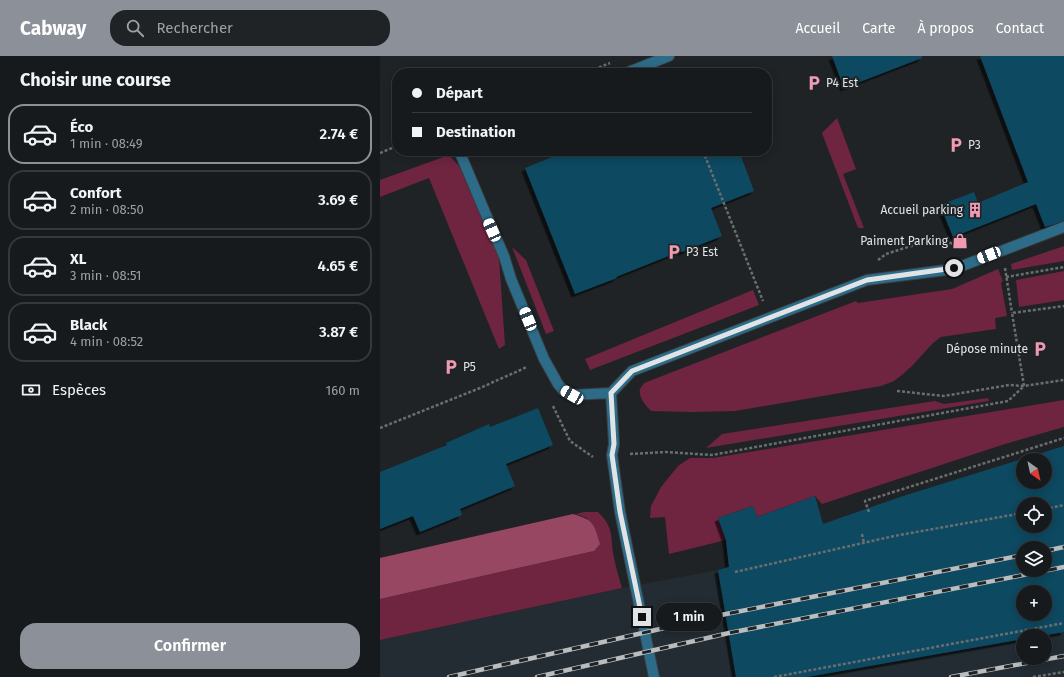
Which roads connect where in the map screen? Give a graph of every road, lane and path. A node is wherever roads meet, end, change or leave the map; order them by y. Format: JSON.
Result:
{"nodes":[{"id":1,"x":669,"y":56,"type":"edge"},
{"id":2,"x":614,"y":62,"type":"dead end"},
{"id":3,"x":598,"y":68,"type":"edge"},
{"id":4,"x":639,"y":68,"type":"edge"},
{"id":5,"x":392,"y":148,"type":"edge"},
{"id":6,"x":380,"y":153,"type":"edge"},
{"id":7,"x":461,"y":156,"type":"edge"},
{"id":8,"x":705,"y":156,"type":"edge"},
{"id":9,"x":1064,"y":227,"type":"edge"},
{"id":10,"x":1064,"y":267,"type":"edge"},
{"id":11,"x":763,"y":302,"type":"dead end"},
{"id":12,"x":1064,"y":306,"type":"edge"},
{"id":13,"x":1012,"y":313,"type":"junction"},
{"id":14,"x":531,"y":365,"type":"dead end"},
{"id":15,"x":1064,"y":380,"type":"edge"},
{"id":16,"x":1024,"y":386,"type":"junction"},
{"id":17,"x":898,"y":391,"type":"dead end"},
{"id":18,"x":611,"y":393,"type":"junction"},
{"id":19,"x":552,"y":402,"type":"dead end"},
{"id":20,"x":380,"y":428,"type":"edge"},
{"id":21,"x":1064,"y":438,"type":"edge"},
{"id":22,"x":612,"y":455,"type":"junction"},
{"id":23,"x":1064,"y":505,"type":"edge"},
{"id":24,"x":1052,"y":508,"type":"edge"},
{"id":25,"x":869,"y":512,"type":"dead end"},
{"id":26,"x":1016,"y":514,"type":"edge"},
{"id":27,"x":862,"y":534,"type":"dead end"},
{"id":28,"x":864,"y":543,"type":"junction"},
{"id":29,"x":735,"y":572,"type":"dead end"},
{"id":30,"x":1064,"y":623,"type":"edge"},
{"id":31,"x":1064,"y":672,"type":"edge"},
{"id":32,"x":654,"y":677,"type":"edge"},
{"id":33,"x":774,"y":677,"type":"edge"},
{"id":34,"x":1033,"y":677,"type":"edge"}],
"edges":[{"from":1,"to":4,"type":"lane"},
{"from":2,"to":3,"type":"path"},
{"from":5,"to":6,"type":"path"},
{"from":7,"to":18,"type":"lane"},
{"from":8,"to":11,"type":"path"},
{"from":9,"to":18,"type":"lane"},
{"from":10,"to":13,"type":"path"},
{"from":12,"to":13,"type":"path"},
{"from":13,"to":16,"type":"path"},
{"from":14,"to":20,"type":"path"},
{"from":15,"to":16,"type":"path"},
{"from":16,"to":17,"type":"path"},
{"from":16,"to":22,"type":"path"},
{"from":18,"to":22,"type":"lane"},
{"from":19,"to":22,"type":"path"},
{"from":21,"to":25,"type":"path"},
{"from":22,"to":32,"type":"lane"},
{"from":23,"to":24,"type":"path"},
{"from":26,"to":28,"type":"path"},
{"from":27,"to":28,"type":"path"},
{"from":28,"to":29,"type":"path"},
{"from":30,"to":33,"type":"path"},
{"from":31,"to":34,"type":"path"}]}
